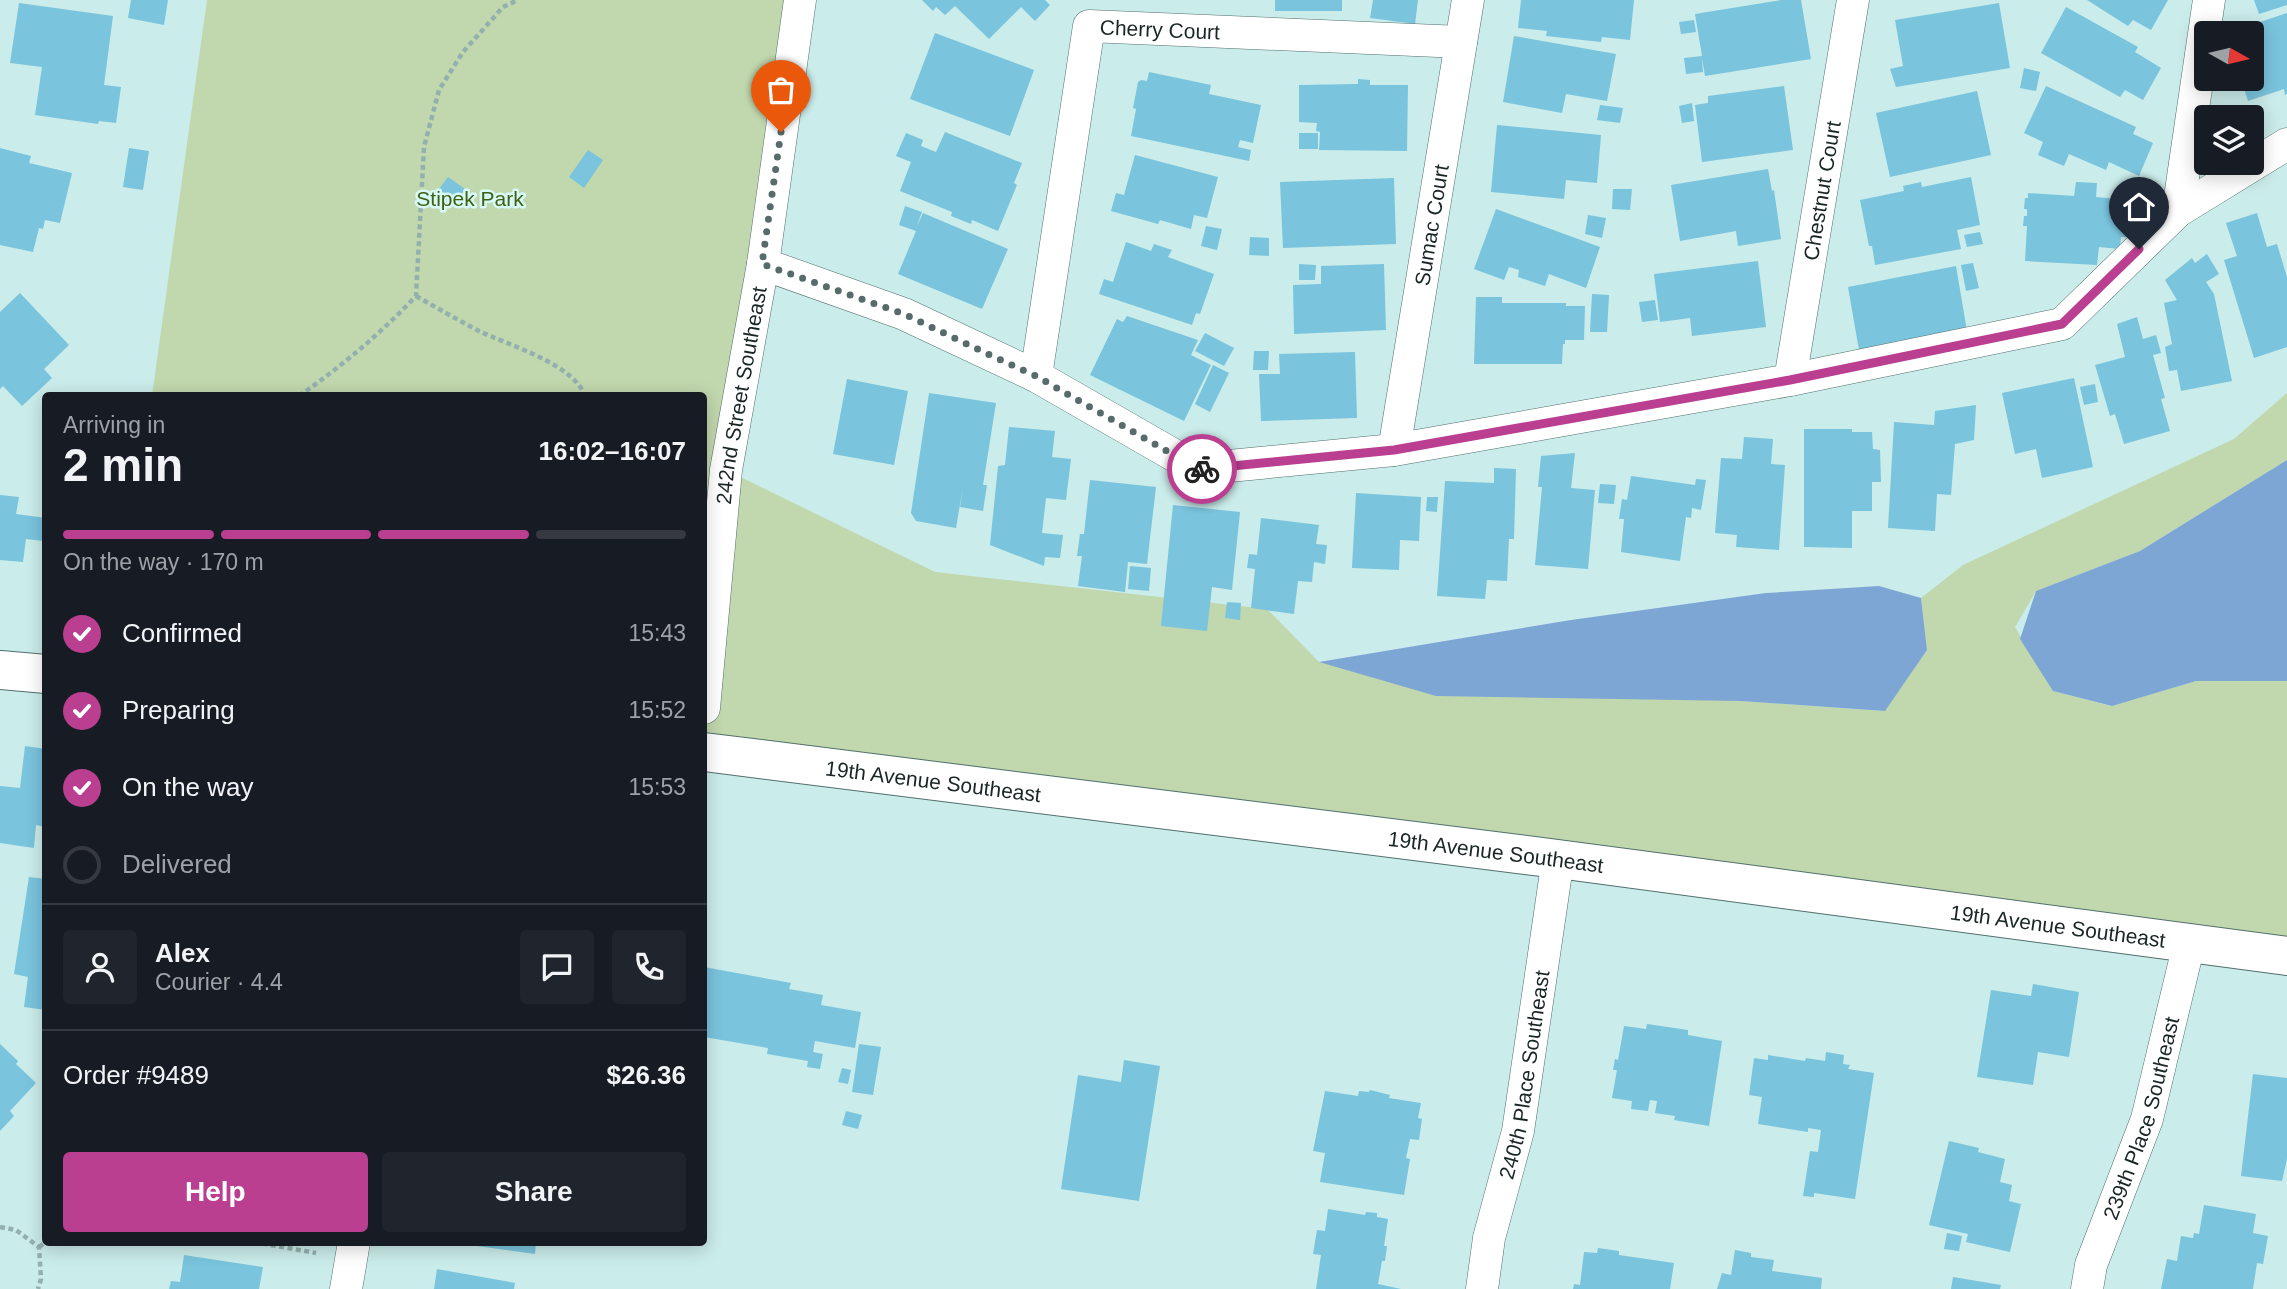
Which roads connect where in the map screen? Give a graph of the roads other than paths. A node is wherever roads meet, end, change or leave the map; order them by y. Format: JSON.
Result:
{"nodes":[{"id":1,"x":800,"y":0,"type":"edge"},
{"id":2,"x":1468,"y":0,"type":"edge"},
{"id":3,"x":1853,"y":0,"type":"edge"},
{"id":4,"x":2209,"y":0,"type":"edge"},
{"id":5,"x":1461,"y":42,"type":"junction"},
{"id":6,"x":2287,"y":144,"type":"edge"},
{"id":7,"x":2178,"y":211,"type":"junction"},
{"id":8,"x":762,"y":264,"type":"junction"},
{"id":9,"x":1036,"y":376,"type":"junction"},
{"id":10,"x":1790,"y":380,"type":"junction"},
{"id":11,"x":1394,"y":450,"type":"junction"},
{"id":12,"x":0,"y":670,"type":"edge"},
{"id":13,"x":42,"y":674,"type":"edge"},
{"id":14,"x":707,"y":676,"type":"edge"},
{"id":15,"x":707,"y":752,"type":"edge"},
{"id":16,"x":1558,"y":859,"type":"junction"},
{"id":17,"x":2189,"y":944,"type":"junction"},
{"id":18,"x":2287,"y":956,"type":"edge"},
{"id":19,"x":1482,"y":1289,"type":"edge"},
{"id":20,"x":2087,"y":1289,"type":"edge"}],
"edges":[{"from":1,"to":8,"type":"street","name":"242nd Street Southeast"},
{"from":2,"to":5,"type":"street","name":"Sumac Court"},
{"from":3,"to":10,"type":"street","name":"Chestnut Court"},
{"from":4,"to":7,"type":"street"},
{"from":5,"to":9,"type":"street","name":"Cherry Court"},
{"from":5,"to":11,"type":"street","name":"Sumac Court"},
{"from":6,"to":7,"type":"street"},
{"from":7,"to":10,"type":"street"},
{"from":8,"to":9,"type":"street"},
{"from":8,"to":14,"type":"street","name":"242nd Street Southeast"},
{"from":9,"to":11,"type":"street"},
{"from":10,"to":11,"type":"street"},
{"from":12,"to":13,"type":"street"},
{"from":15,"to":16,"type":"street","name":"19th Avenue Southeast"},
{"from":16,"to":17,"type":"street","name":"19th Avenue Southeast"},
{"from":16,"to":19,"type":"street","name":"240th Place Southeast"},
{"from":17,"to":18,"type":"street","name":"19th Avenue Southeast"},
{"from":17,"to":20,"type":"street","name":"239th Place Southeast"}]}
